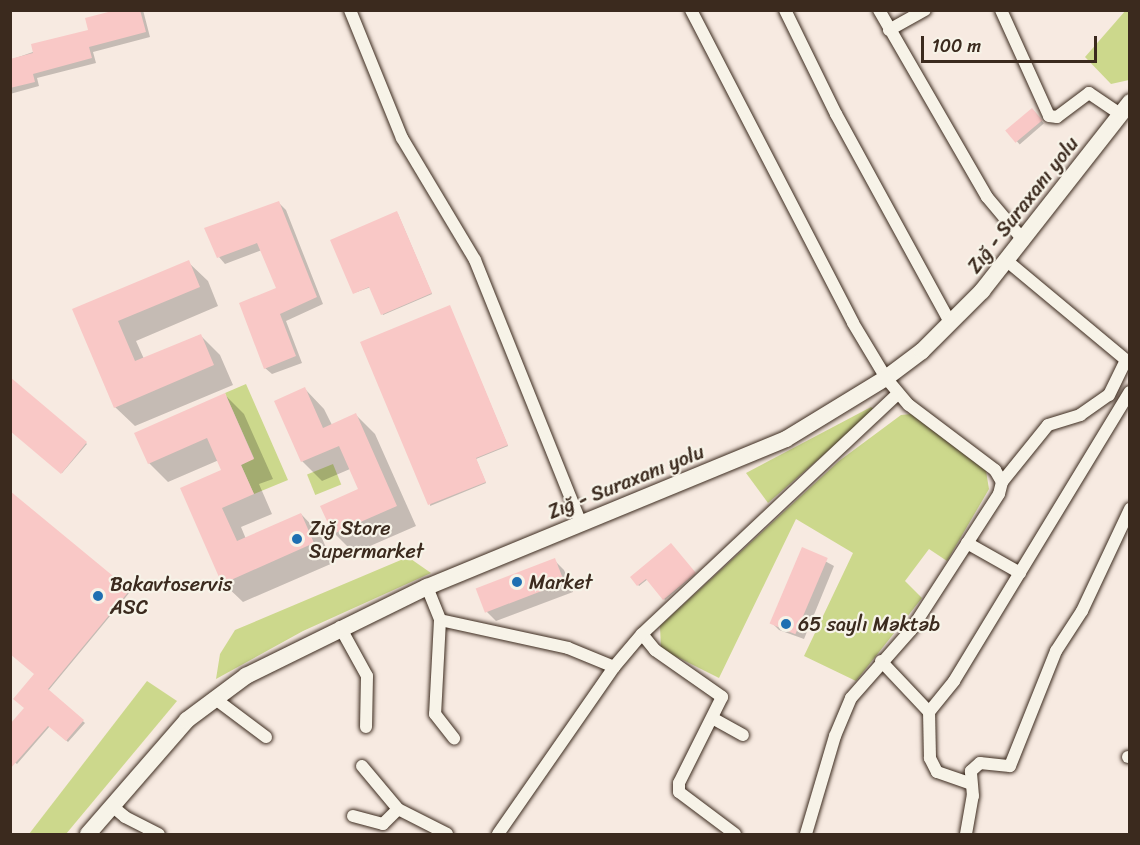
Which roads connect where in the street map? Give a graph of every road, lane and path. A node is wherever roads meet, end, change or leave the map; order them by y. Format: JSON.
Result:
{"nodes":[{"id":1,"x":351,"y":10,"type":"edge"},
{"id":2,"x":692,"y":10,"type":"edge"},
{"id":3,"x":785,"y":10,"type":"edge"},
{"id":4,"x":879,"y":10,"type":"edge"},
{"id":5,"x":925,"y":10,"type":"edge"},
{"id":6,"x":1000,"y":10,"type":"edge"},
{"id":7,"x":889,"y":30,"type":"junction"},
{"id":8,"x":1125,"y":108,"type":"edge"},
{"id":9,"x":1024,"y":241,"type":"junction"},
{"id":10,"x":1007,"y":261,"type":"junction"},
{"id":11,"x":951,"y":324,"type":"junction"},
{"id":12,"x":1128,"y":358,"type":"edge"},
{"id":13,"x":886,"y":378,"type":"junction"},
{"id":14,"x":1130,"y":392,"type":"edge"},
{"id":15,"x":898,"y":394,"type":"junction"},
{"id":16,"x":1002,"y":482,"type":"junction"},
{"id":17,"x":1130,"y":509,"type":"edge"},
{"id":18,"x":581,"y":524,"type":"junction"},
{"id":19,"x":968,"y":543,"type":"junction"},
{"id":20,"x":1020,"y":573,"type":"junction"},
{"id":21,"x":427,"y":587,"type":"junction"},
{"id":22,"x":440,"y":620,"type":"junction"},
{"id":23,"x":340,"y":627,"type":"junction"},
{"id":24,"x":642,"y":634,"type":"junction"},
{"id":25,"x":881,"y":661,"type":"junction"},
{"id":26,"x":614,"y":667,"type":"junction"},
{"id":27,"x":214,"y":698,"type":"junction"},
{"id":28,"x":929,"y":712,"type":"junction"},
{"id":29,"x":714,"y":719,"type":"junction"},
{"id":30,"x":366,"y":727,"type":"dead end"},
{"id":31,"x":743,"y":735,"type":"dead end"},
{"id":32,"x":266,"y":737,"type":"dead end"},
{"id":33,"x":454,"y":738,"type":"dead end"},
{"id":34,"x":362,"y":766,"type":"dead end"},
{"id":35,"x":969,"y":783,"type":"junction"},
{"id":36,"x":112,"y":806,"type":"junction"},
{"id":37,"x":398,"y":809,"type":"junction"},
{"id":38,"x":353,"y":816,"type":"dead end"},
{"id":39,"x":88,"y":834,"type":"edge"},
{"id":40,"x":159,"y":834,"type":"edge"},
{"id":41,"x":447,"y":834,"type":"edge"},
{"id":42,"x":498,"y":834,"type":"edge"},
{"id":43,"x":735,"y":834,"type":"edge"},
{"id":44,"x":806,"y":834,"type":"edge"},
{"id":45,"x":966,"y":834,"type":"edge"}],
"edges":[{"from":1,"to":18,"type":"street"},
{"from":2,"to":13,"type":"street"},
{"from":3,"to":11,"type":"street"},
{"from":4,"to":7,"type":"street"},
{"from":5,"to":7,"type":"street"},
{"from":6,"to":8,"type":"street"},
{"from":7,"to":9,"type":"street"},
{"from":8,"to":9,"type":"main road","name":"Zığ - Suraxanı yolu"},
{"from":9,"to":10,"type":"main road","name":"Zığ - Suraxanı yolu"},
{"from":10,"to":11,"type":"main road","name":"Zığ - Suraxanı yolu"},
{"from":10,"to":12,"type":"street"},
{"from":11,"to":13,"type":"main road","name":"Zığ - Suraxanı yolu"},
{"from":12,"to":16,"type":"street"},
{"from":13,"to":15,"type":"street"},
{"from":13,"to":18,"type":"main road","name":"Zığ - Suraxanı yolu"},
{"from":14,"to":20,"type":"street"},
{"from":15,"to":16,"type":"street"},
{"from":15,"to":24,"type":"street"},
{"from":16,"to":19,"type":"street"},
{"from":17,"to":35,"type":"street"},
{"from":18,"to":21,"type":"main road","name":"Zığ - Suraxanı yolu"},
{"from":19,"to":20,"type":"street"},
{"from":19,"to":25,"type":"street"},
{"from":20,"to":28,"type":"street"},
{"from":21,"to":22,"type":"street"},
{"from":21,"to":23,"type":"main road","name":"Zığ - Suraxanı yolu"},
{"from":22,"to":26,"type":"street"},
{"from":22,"to":33,"type":"street"},
{"from":23,"to":27,"type":"main road","name":"Zığ - Suraxanı yolu"},
{"from":23,"to":30,"type":"street"},
{"from":24,"to":26,"type":"street"},
{"from":24,"to":29,"type":"street"},
{"from":25,"to":28,"type":"street"},
{"from":25,"to":44,"type":"street"},
{"from":26,"to":42,"type":"street"},
{"from":27,"to":32,"type":"street"},
{"from":27,"to":36,"type":"main road","name":"Zığ - Suraxanı yolu"},
{"from":28,"to":35,"type":"street"},
{"from":29,"to":31,"type":"street"},
{"from":29,"to":43,"type":"street"},
{"from":34,"to":37,"type":"street"},
{"from":35,"to":45,"type":"street"},
{"from":36,"to":39,"type":"main road","name":"Zığ - Suraxanı yolu"},
{"from":36,"to":40,"type":"street"},
{"from":37,"to":38,"type":"street"},
{"from":37,"to":41,"type":"street"}]}
